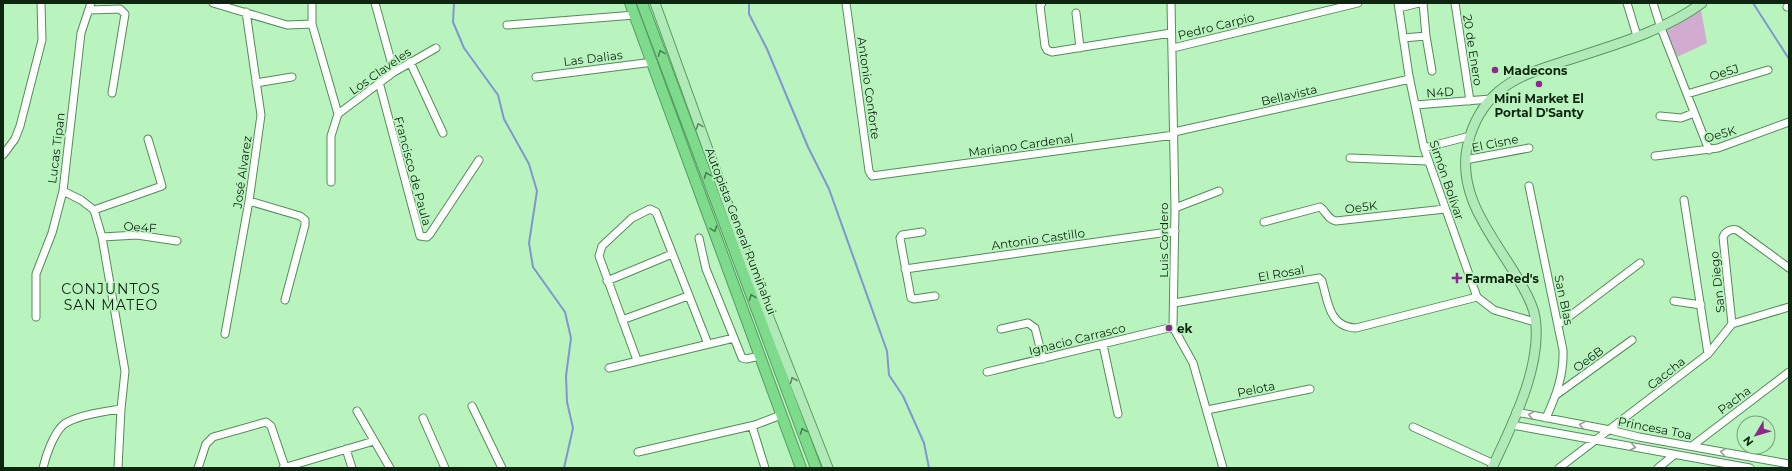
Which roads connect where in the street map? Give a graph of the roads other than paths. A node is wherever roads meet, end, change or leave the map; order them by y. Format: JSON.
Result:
{"nodes":[{"id":1,"x":42,"y":3,"type":"edge"},
{"id":2,"x":213,"y":3,"type":"edge"},
{"id":3,"x":312,"y":3,"type":"edge"},
{"id":4,"x":375,"y":3,"type":"edge"},
{"id":5,"x":630,"y":3,"type":"edge"},
{"id":6,"x":642,"y":3,"type":"edge"},
{"id":7,"x":655,"y":3,"type":"edge"},
{"id":8,"x":846,"y":3,"type":"edge"},
{"id":9,"x":1171,"y":3,"type":"edge"},
{"id":10,"x":1358,"y":3,"type":"edge"},
{"id":11,"x":1419,"y":3,"type":"edge"},
{"id":12,"x":1423,"y":3,"type":"edge"},
{"id":13,"x":1455,"y":3,"type":"edge"},
{"id":14,"x":1627,"y":3,"type":"edge"},
{"id":15,"x":1653,"y":3,"type":"edge"},
{"id":16,"x":1702,"y":3,"type":"edge"},
{"id":17,"x":1041,"y":5,"type":"edge"},
{"id":18,"x":1398,"y":6,"type":"edge"},
{"id":19,"x":90,"y":7,"type":"edge"},
{"id":20,"x":246,"y":12,"type":"junction"},
{"id":21,"x":1076,"y":13,"type":"dead end"},
{"id":22,"x":635,"y":15,"type":"junction"},
{"id":23,"x":312,"y":24,"type":"junction"},
{"id":24,"x":507,"y":25,"type":"dead end"},
{"id":25,"x":1661,"y":28,"type":"junction"},
{"id":26,"x":1171,"y":33,"type":"junction"},
{"id":27,"x":1426,"y":36,"type":"junction"},
{"id":28,"x":1637,"y":36,"type":"junction"},
{"id":29,"x":1403,"y":38,"type":"junction"},
{"id":30,"x":436,"y":48,"type":"dead end"},
{"id":31,"x":1080,"y":48,"type":"junction"},
{"id":32,"x":1172,"y":48,"type":"junction"},
{"id":33,"x":410,"y":62,"type":"junction"},
{"id":34,"x":653,"y":62,"type":"junction"},
{"id":35,"x":1768,"y":70,"type":"dead end"},
{"id":36,"x":1432,"y":71,"type":"dead end"},
{"id":37,"x":394,"y":72,"type":"junction"},
{"id":38,"x":292,"y":77,"type":"dead end"},
{"id":39,"x":536,"y":77,"type":"dead end"},
{"id":40,"x":1410,"y":79,"type":"junction"},
{"id":41,"x":378,"y":82,"type":"junction"},
{"id":42,"x":256,"y":83,"type":"junction"},
{"id":43,"x":112,"y":94,"type":"dead end"},
{"id":44,"x":1687,"y":94,"type":"junction"},
{"id":45,"x":1491,"y":99,"type":"junction"},
{"id":46,"x":1470,"y":101,"type":"junction"},
{"id":47,"x":1415,"y":105,"type":"junction"},
{"id":48,"x":1694,"y":113,"type":"junction"},
{"id":49,"x":338,"y":114,"type":"junction"},
{"id":50,"x":1660,"y":116,"type":"dead end"},
{"id":51,"x":1789,"y":122,"type":"edge"},
{"id":52,"x":443,"y":133,"type":"dead end"},
{"id":53,"x":1174,"y":133,"type":"junction"},
{"id":54,"x":1470,"y":136,"type":"junction"},
{"id":55,"x":148,"y":139,"type":"dead end"},
{"id":56,"x":1424,"y":148,"type":"junction"},
{"id":57,"x":1529,"y":148,"type":"dead end"},
{"id":58,"x":1709,"y":150,"type":"junction"},
{"id":59,"x":3,"y":155,"type":"edge"},
{"id":60,"x":1655,"y":156,"type":"dead end"},
{"id":61,"x":1350,"y":158,"type":"dead end"},
{"id":62,"x":479,"y":160,"type":"dead end"},
{"id":63,"x":1428,"y":160,"type":"junction"},
{"id":64,"x":1465,"y":160,"type":"junction"},
{"id":65,"x":872,"y":176,"type":"joint"},
{"id":66,"x":331,"y":182,"type":"dead end"},
{"id":67,"x":1529,"y":186,"type":"dead end"},
{"id":68,"x":62,"y":191,"type":"junction"},
{"id":69,"x":1219,"y":191,"type":"dead end"},
{"id":70,"x":1684,"y":200,"type":"dead end"},
{"id":71,"x":250,"y":201,"type":"junction"},
{"id":72,"x":1175,"y":208,"type":"junction"},
{"id":73,"x":1445,"y":209,"type":"junction"},
{"id":74,"x":94,"y":210,"type":"junction"},
{"id":75,"x":1264,"y":222,"type":"dead end"},
{"id":76,"x":922,"y":232,"type":"dead end"},
{"id":77,"x":1174,"y":232,"type":"junction"},
{"id":78,"x":102,"y":237,"type":"junction"},
{"id":79,"x":699,"y":238,"type":"dead end"},
{"id":80,"x":177,"y":241,"type":"dead end"},
{"id":81,"x":672,"y":254,"type":"junction"},
{"id":82,"x":1640,"y":263,"type":"dead end"},
{"id":83,"x":1789,"y":268,"type":"edge"},
{"id":84,"x":905,"y":269,"type":"junction"},
{"id":85,"x":607,"y":281,"type":"junction"},
{"id":86,"x":688,"y":296,"type":"junction"},
{"id":87,"x":935,"y":296,"type":"dead end"},
{"id":88,"x":1477,"y":297,"type":"junction"},
{"id":89,"x":285,"y":300,"type":"dead end"},
{"id":90,"x":1674,"y":301,"type":"dead end"},
{"id":91,"x":1174,"y":303,"type":"junction"},
{"id":92,"x":1701,"y":305,"type":"junction"},
{"id":93,"x":1789,"y":307,"type":"edge"},
{"id":94,"x":36,"y":316,"type":"dead end"},
{"id":95,"x":622,"y":320,"type":"junction"},
{"id":96,"x":1535,"y":322,"type":"junction"},
{"id":97,"x":1732,"y":324,"type":"junction"},
{"id":98,"x":1558,"y":325,"type":"junction"},
{"id":99,"x":1172,"y":327,"type":"junction"},
{"id":100,"x":1001,"y":330,"type":"dead end"},
{"id":101,"x":225,"y":334,"type":"dead end"},
{"id":102,"x":734,"y":338,"type":"junction"},
{"id":103,"x":1632,"y":340,"type":"dead end"},
{"id":104,"x":708,"y":344,"type":"junction"},
{"id":105,"x":1103,"y":345,"type":"junction"},
{"id":106,"x":1708,"y":354,"type":"junction"},
{"id":107,"x":760,"y":356,"type":"junction"},
{"id":108,"x":1043,"y":359,"type":"junction"},
{"id":109,"x":637,"y":360,"type":"junction"},
{"id":110,"x":609,"y":368,"type":"dead end"},
{"id":111,"x":987,"y":372,"type":"dead end"},
{"id":112,"x":1789,"y":372,"type":"edge"},
{"id":113,"x":1310,"y":389,"type":"dead end"},
{"id":114,"x":1556,"y":395,"type":"junction"},
{"id":115,"x":472,"y":406,"type":"dead end"},
{"id":116,"x":121,"y":409,"type":"junction"},
{"id":117,"x":1207,"y":410,"type":"junction"},
{"id":118,"x":357,"y":411,"type":"dead end"},
{"id":119,"x":1516,"y":412,"type":"junction"},
{"id":120,"x":1118,"y":414,"type":"dead end"},
{"id":121,"x":782,"y":415,"type":"junction"},
{"id":122,"x":424,"y":418,"type":"dead end"},
{"id":123,"x":1546,"y":418,"type":"junction"},
{"id":124,"x":1512,"y":425,"type":"junction"},
{"id":125,"x":752,"y":426,"type":"junction"},
{"id":126,"x":1413,"y":427,"type":"dead end"},
{"id":127,"x":1610,"y":430,"type":"junction"},
{"id":128,"x":1596,"y":440,"type":"junction"},
{"id":129,"x":374,"y":441,"type":"junction"},
{"id":130,"x":1692,"y":446,"type":"junction"},
{"id":131,"x":346,"y":449,"type":"junction"},
{"id":132,"x":638,"y":452,"type":"dead end"},
{"id":133,"x":1674,"y":455,"type":"junction"},
{"id":134,"x":825,"y":459,"type":"junction"},
{"id":135,"x":1789,"y":464,"type":"edge"},
{"id":136,"x":1493,"y":466,"type":"edge"},
{"id":137,"x":43,"y":468,"type":"edge"},
{"id":138,"x":118,"y":468,"type":"edge"},
{"id":139,"x":198,"y":468,"type":"edge"},
{"id":140,"x":284,"y":468,"type":"edge"},
{"id":141,"x":352,"y":468,"type":"edge"},
{"id":142,"x":390,"y":468,"type":"edge"},
{"id":143,"x":445,"y":468,"type":"edge"},
{"id":144,"x":502,"y":468,"type":"edge"},
{"id":145,"x":765,"y":468,"type":"edge"},
{"id":146,"x":801,"y":468,"type":"edge"},
{"id":147,"x":816,"y":468,"type":"edge"},
{"id":148,"x":828,"y":468,"type":"edge"},
{"id":149,"x":832,"y":468,"type":"edge"},
{"id":150,"x":1223,"y":468,"type":"edge"},
{"id":151,"x":1559,"y":468,"type":"edge"},
{"id":152,"x":1658,"y":468,"type":"edge"},
{"id":153,"x":1750,"y":468,"type":"edge"}],
"edges":[{"from":1,"to":59,"type":"street"},
{"from":2,"to":20,"type":"street"},
{"from":3,"to":23,"type":"street"},
{"from":4,"to":37,"type":"street"},
{"from":5,"to":22,"type":"highway","name":"Autopista General Rumiñahui"},
{"from":147,"to":6,"type":"highway","name":"Autopista General Rumiñahui","one_way":true},
{"from":134,"to":7,"type":"main road","one_way":true},
{"from":8,"to":65,"type":"street","name":"Antonio Conforte"},
{"from":9,"to":26,"type":"street","name":"Luis Cordero"},
{"from":10,"to":32,"type":"street","name":"Pedro Carpio"},
{"from":11,"to":18,"type":"street"},
{"from":12,"to":27,"type":"street"},
{"from":13,"to":46,"type":"street","name":"20 de Enero"},
{"from":14,"to":28,"type":"street"},
{"from":15,"to":25,"type":"street"},
{"from":16,"to":25,"type":"main road"},
{"from":17,"to":31,"type":"street","name":"Pedro Carpio"},
{"from":18,"to":29,"type":"street","name":"Simón Bolívar"},
{"from":19,"to":43,"type":"street"},
{"from":19,"to":68,"type":"street","name":"Lucas Tipan"},
{"from":20,"to":23,"type":"street"},
{"from":20,"to":42,"type":"street","name":"José Alvarez"},
{"from":21,"to":31,"type":"street"},
{"from":22,"to":24,"type":"street"},
{"from":22,"to":34,"type":"highway","name":"Autopista General Rumiñahui"},
{"from":23,"to":49,"type":"street"},
{"from":25,"to":28,"type":"main road"},
{"from":25,"to":44,"type":"street"},
{"from":26,"to":31,"type":"street","name":"Pedro Carpio"},
{"from":26,"to":32,"type":"street","name":"Luis Cordero"},
{"from":27,"to":29,"type":"street"},
{"from":27,"to":36,"type":"street"},
{"from":28,"to":45,"type":"main road"},
{"from":29,"to":40,"type":"street","name":"Simón Bolívar"},
{"from":30,"to":33,"type":"street","name":"Los Claveles"},
{"from":32,"to":53,"type":"street","name":"Luis Cordero"},
{"from":33,"to":37,"type":"street","name":"Los Claveles"},
{"from":33,"to":52,"type":"street"},
{"from":34,"to":39,"type":"street","name":"Las Dalias"},
{"from":34,"to":107,"type":"highway","name":"Autopista General Rumiñahui","one_way":true},
{"from":35,"to":44,"type":"street","name":"Oe5J"},
{"from":37,"to":41,"type":"street","name":"Los Claveles"},
{"from":38,"to":42,"type":"street"},
{"from":40,"to":47,"type":"street","name":"Simón Bolívar"},
{"from":40,"to":53,"type":"street","name":"Bellavista"},
{"from":41,"to":49,"type":"street","name":"Los Claveles"},
{"from":41,"to":62,"type":"street","name":"Francisco de Paula"},
{"from":42,"to":71,"type":"street","name":"José Alvarez"},
{"from":44,"to":48,"type":"street"},
{"from":45,"to":46,"type":"street","name":"N4D"},
{"from":45,"to":54,"type":"main road"},
{"from":46,"to":47,"type":"street","name":"N4D"},
{"from":47,"to":56,"type":"street","name":"Simón Bolívar"},
{"from":48,"to":50,"type":"street"},
{"from":48,"to":58,"type":"street"},
{"from":49,"to":66,"type":"street"},
{"from":51,"to":58,"type":"street","name":"Oe5K"},
{"from":53,"to":65,"type":"street","name":"Mariano Cardenal"},
{"from":53,"to":72,"type":"street","name":"Luis Cordero"},
{"from":54,"to":56,"type":"street"},
{"from":54,"to":64,"type":"main road"},
{"from":55,"to":74,"type":"street"},
{"from":56,"to":63,"type":"street","name":"Simón Bolívar"},
{"from":57,"to":64,"type":"street","name":"El Cisne"},
{"from":58,"to":60,"type":"street","name":"Oe5K"},
{"from":61,"to":63,"type":"street"},
{"from":63,"to":73,"type":"street","name":"Simón Bolívar"},
{"from":64,"to":96,"type":"main road"},
{"from":67,"to":98,"type":"street","name":"San Blas"},
{"from":68,"to":74,"type":"street","name":"Lucas Tipan"},
{"from":68,"to":94,"type":"street"},
{"from":69,"to":72,"type":"street"},
{"from":70,"to":92,"type":"street"},
{"from":71,"to":89,"type":"street"},
{"from":71,"to":101,"type":"street","name":"José Alvarez"},
{"from":72,"to":77,"type":"street","name":"Luis Cordero"},
{"from":73,"to":75,"type":"street","name":"Oe5K"},
{"from":73,"to":88,"type":"street","name":"Simón Bolívar"},
{"from":74,"to":78,"type":"street"},
{"from":76,"to":84,"type":"street"},
{"from":77,"to":84,"type":"street","name":"Antonio Castillo"},
{"from":77,"to":91,"type":"street","name":"Luis Cordero"},
{"from":78,"to":80,"type":"street","name":"Oe4F"},
{"from":78,"to":116,"type":"street"},
{"from":79,"to":102,"type":"street"},
{"from":81,"to":85,"type":"street"},
{"from":81,"to":85,"type":"street"},
{"from":81,"to":86,"type":"street"},
{"from":82,"to":98,"type":"street"},
{"from":83,"to":97,"type":"street","name":"San Diego"},
{"from":84,"to":87,"type":"street"},
{"from":85,"to":95,"type":"street"},
{"from":86,"to":95,"type":"street"},
{"from":86,"to":104,"type":"street"},
{"from":88,"to":91,"type":"street","name":"El Rosal"},
{"from":88,"to":96,"type":"street"},
{"from":90,"to":92,"type":"street"},
{"from":91,"to":99,"type":"street","name":"Luis Cordero"},
{"from":92,"to":106,"type":"street"},
{"from":93,"to":97,"type":"street"},
{"from":95,"to":109,"type":"street"},
{"from":96,"to":119,"type":"main road"},
{"from":97,"to":106,"type":"street","name":"Caccha"},
{"from":98,"to":114,"type":"street","name":"San Blas"},
{"from":99,"to":105,"type":"street","name":"Ignacio Carrasco"},
{"from":99,"to":117,"type":"street"},
{"from":100,"to":108,"type":"street"},
{"from":102,"to":104,"type":"street"},
{"from":102,"to":107,"type":"street"},
{"from":103,"to":114,"type":"street","name":"Oe6B"},
{"from":104,"to":109,"type":"street"},
{"from":105,"to":108,"type":"street","name":"Ignacio Carrasco"},
{"from":105,"to":120,"type":"street"},
{"from":106,"to":127,"type":"street","name":"Caccha"},
{"from":107,"to":121,"type":"highway","name":"Autopista General Rumiñahui"},
{"from":108,"to":111,"type":"street","name":"Ignacio Carrasco"},
{"from":109,"to":110,"type":"street"},
{"from":112,"to":130,"type":"street","name":"Pacha"},
{"from":113,"to":117,"type":"street","name":"Pelota"},
{"from":114,"to":123,"type":"street","name":"San Blas"},
{"from":115,"to":144,"type":"street"},
{"from":116,"to":137,"type":"street"},
{"from":116,"to":138,"type":"street"},
{"from":117,"to":150,"type":"street"},
{"from":118,"to":129,"type":"street"},
{"from":123,"to":119,"type":"street","name":"Princesa Toa","one_way":true},
{"from":119,"to":124,"type":"main road"},
{"from":121,"to":125,"type":"street"},
{"from":121,"to":146,"type":"highway","name":"Autopista General Rumiñahui"},
{"from":122,"to":143,"type":"street"},
{"from":127,"to":123,"type":"street","name":"Princesa Toa","one_way":true},
{"from":124,"to":128,"type":"street","name":"Princesa Toa"},
{"from":124,"to":136,"type":"main road"},
{"from":125,"to":132,"type":"street"},
{"from":125,"to":145,"type":"street"},
{"from":126,"to":136,"type":"street"},
{"from":127,"to":128,"type":"street","name":"Caccha"},
{"from":127,"to":130,"type":"street","name":"Princesa Toa"},
{"from":128,"to":133,"type":"street","name":"Princesa Toa","one_way":true},
{"from":128,"to":151,"type":"street","name":"Caccha"},
{"from":129,"to":131,"type":"street"},
{"from":129,"to":142,"type":"street"},
{"from":135,"to":130,"type":"street","name":"Princesa Toa","one_way":true},
{"from":131,"to":140,"type":"street"},
{"from":131,"to":141,"type":"street"},
{"from":133,"to":152,"type":"street"},
{"from":133,"to":153,"type":"street","name":"Princesa Toa"},
{"from":134,"to":148,"type":"main road"},
{"from":134,"to":149,"type":"street"},
{"from":139,"to":140,"type":"street"}]}
